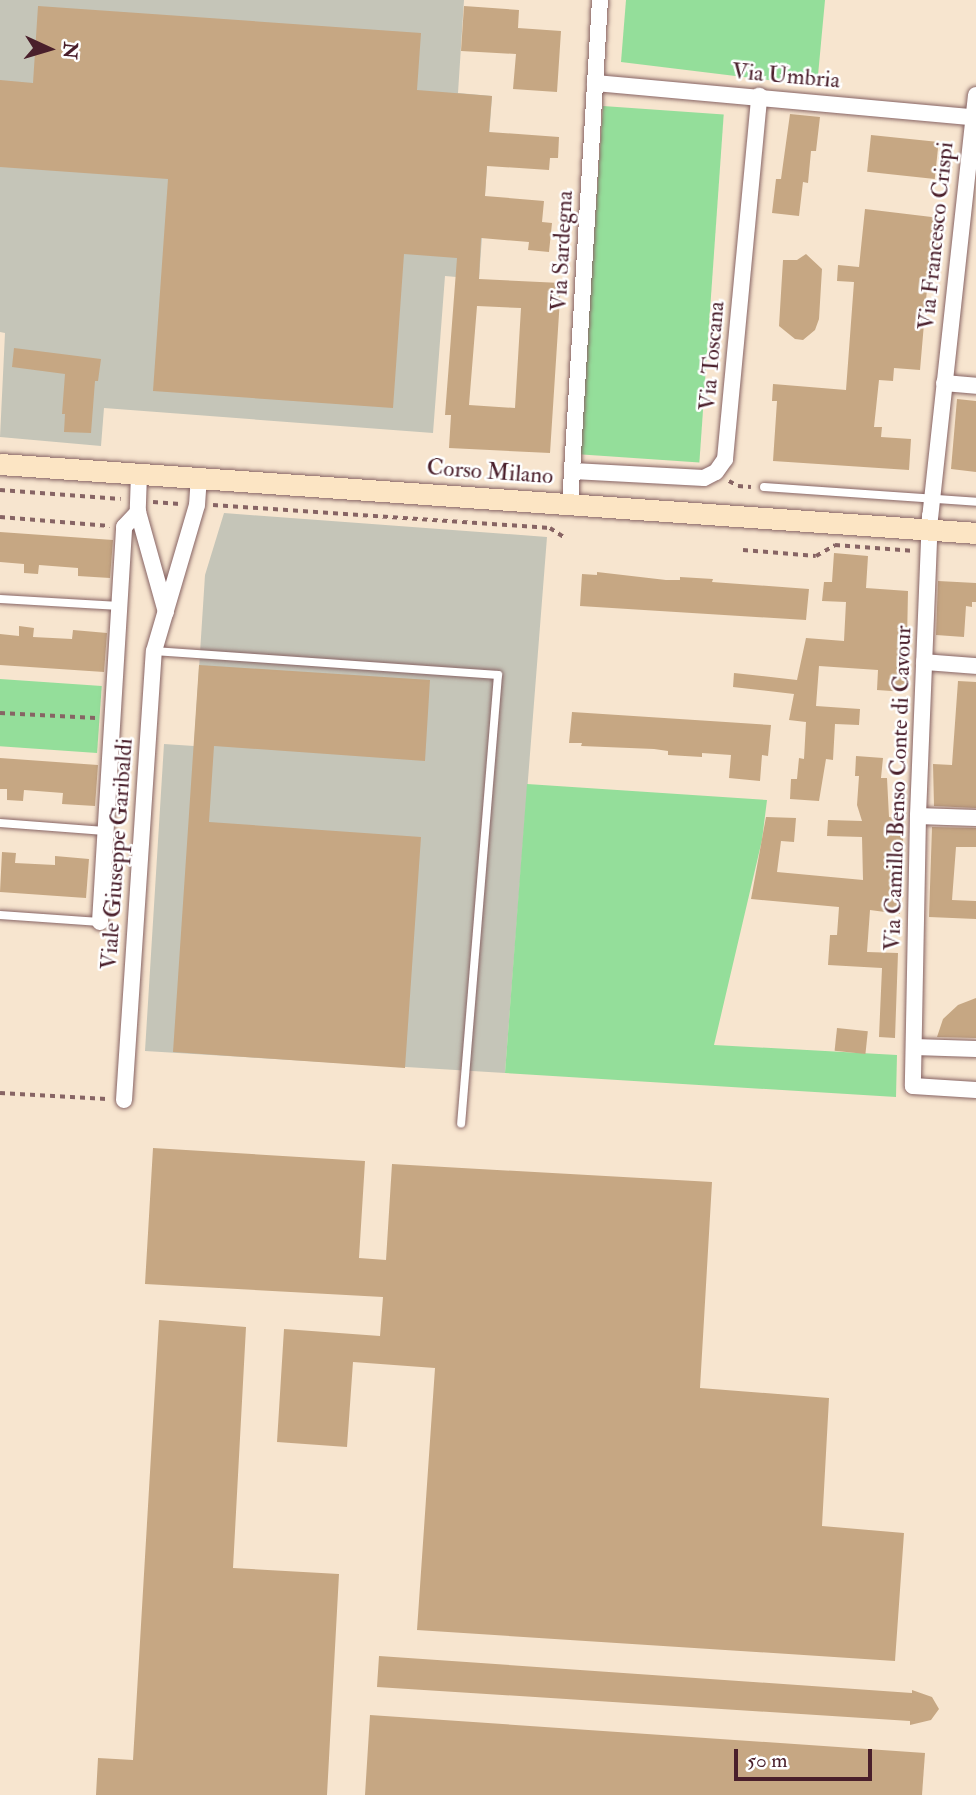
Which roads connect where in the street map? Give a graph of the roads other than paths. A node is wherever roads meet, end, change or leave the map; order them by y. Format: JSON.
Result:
{"nodes":[{"id":1,"x":600,"y":0,"type":"edge"},
{"id":2,"x":595,"y":83,"type":"junction"},
{"id":3,"x":976,"y":95,"type":"edge"},
{"id":4,"x":759,"y":96,"type":"junction"},
{"id":5,"x":972,"y":117,"type":"junction"},
{"id":6,"x":972,"y":143,"type":"edge"},
{"id":7,"x":944,"y":383,"type":"junction"},
{"id":8,"x":976,"y":386,"type":"edge"},
{"id":9,"x":0,"y":464,"type":"edge"},
{"id":10,"x":572,"y":471,"type":"junction"},
{"id":11,"x":139,"y":474,"type":"junction"},
{"id":12,"x":199,"y":478,"type":"junction"},
{"id":13,"x":764,"y":487,"type":"road end"},
{"id":14,"x":931,"y":499,"type":"junction"},
{"id":15,"x":976,"y":502,"type":"edge"},
{"id":16,"x":570,"y":505,"type":"junction"},
{"id":17,"x":138,"y":506,"type":"junction"},
{"id":18,"x":929,"y":530,"type":"junction"},
{"id":19,"x":976,"y":533,"type":"edge"},
{"id":20,"x":0,"y":599,"type":"edge"},
{"id":21,"x":120,"y":606,"type":"junction"},
{"id":22,"x":166,"y":612,"type":"junction"},
{"id":23,"x":154,"y":651,"type":"junction"},
{"id":24,"x":924,"y":662,"type":"junction"},
{"id":25,"x":976,"y":666,"type":"edge"},
{"id":26,"x":918,"y":816,"type":"junction"},
{"id":27,"x":976,"y":818,"type":"edge"},
{"id":28,"x":0,"y":823,"type":"edge"},
{"id":29,"x":105,"y":831,"type":"junction"},
{"id":30,"x":0,"y":915,"type":"edge"},
{"id":31,"x":100,"y":922,"type":"joint"},
{"id":32,"x":914,"y":1047,"type":"junction"},
{"id":33,"x":976,"y":1049,"type":"edge"},
{"id":34,"x":976,"y":1090,"type":"edge"},
{"id":35,"x":124,"y":1100,"type":"road end"},
{"id":36,"x":461,"y":1123,"type":"dead end"}],
"edges":[{"from":1,"to":2,"type":"street","name":"Via Sardegna"},
{"from":2,"to":4,"type":"street","name":"Via Umbria"},
{"from":2,"to":10,"type":"street","name":"Via Sardegna"},
{"from":3,"to":5,"type":"street","name":"Via Francesco Crispi"},
{"from":4,"to":5,"type":"street","name":"Via Umbria"},
{"from":4,"to":10,"type":"street","name":"Via Toscana"},
{"from":5,"to":6,"type":"street","name":"Via Francesco Crispi"},
{"from":6,"to":7,"type":"street","name":"Via Francesco Crispi"},
{"from":7,"to":8,"type":"street"},
{"from":7,"to":14,"type":"street","name":"Via Francesco Crispi"},
{"from":9,"to":11,"type":"main road","name":"Corso Milano"},
{"from":10,"to":16,"type":"street","name":"Via Sardegna"},
{"from":11,"to":12,"type":"main road","name":"Corso Milano"},
{"from":11,"to":17,"type":"street"},
{"from":12,"to":16,"type":"main road","name":"Corso Milano"},
{"from":12,"to":22,"type":"street","name":"Viale Giuseppe Garibaldi"},
{"from":13,"to":14,"type":"lane"},
{"from":14,"to":15,"type":"lane"},
{"from":14,"to":18,"type":"street","name":"Via Francesco Crispi"},
{"from":16,"to":18,"type":"main road","name":"Corso Milano"},
{"from":17,"to":21,"type":"street","name":"Viale Giuseppe Garibaldi"},
{"from":17,"to":22,"type":"street"},
{"from":18,"to":19,"type":"main road","name":"Corso Milano"},
{"from":18,"to":24,"type":"street","name":"Via Camillo Benso Conte di Cavour"},
{"from":20,"to":21,"type":"lane"},
{"from":21,"to":29,"type":"street","name":"Viale Giuseppe Garibaldi"},
{"from":22,"to":23,"type":"street","name":"Viale Giuseppe Garibaldi"},
{"from":23,"to":35,"type":"street","name":"Viale Giuseppe Garibaldi"},
{"from":23,"to":36,"type":"lane"},
{"from":24,"to":25,"type":"street"},
{"from":24,"to":26,"type":"street","name":"Via Camillo Benso Conte di Cavour"},
{"from":26,"to":27,"type":"street"},
{"from":26,"to":32,"type":"street","name":"Via Camillo Benso Conte di Cavour"},
{"from":28,"to":29,"type":"lane","name":"Viale Giuseppe Garibaldi"},
{"from":29,"to":31,"type":"street","name":"Viale Giuseppe Garibaldi"},
{"from":30,"to":31,"type":"lane","name":"Viale Giuseppe Garibaldi"},
{"from":32,"to":33,"type":"street"},
{"from":32,"to":34,"type":"street","name":"Via Camillo Benso Conte di Cavour"}]}
